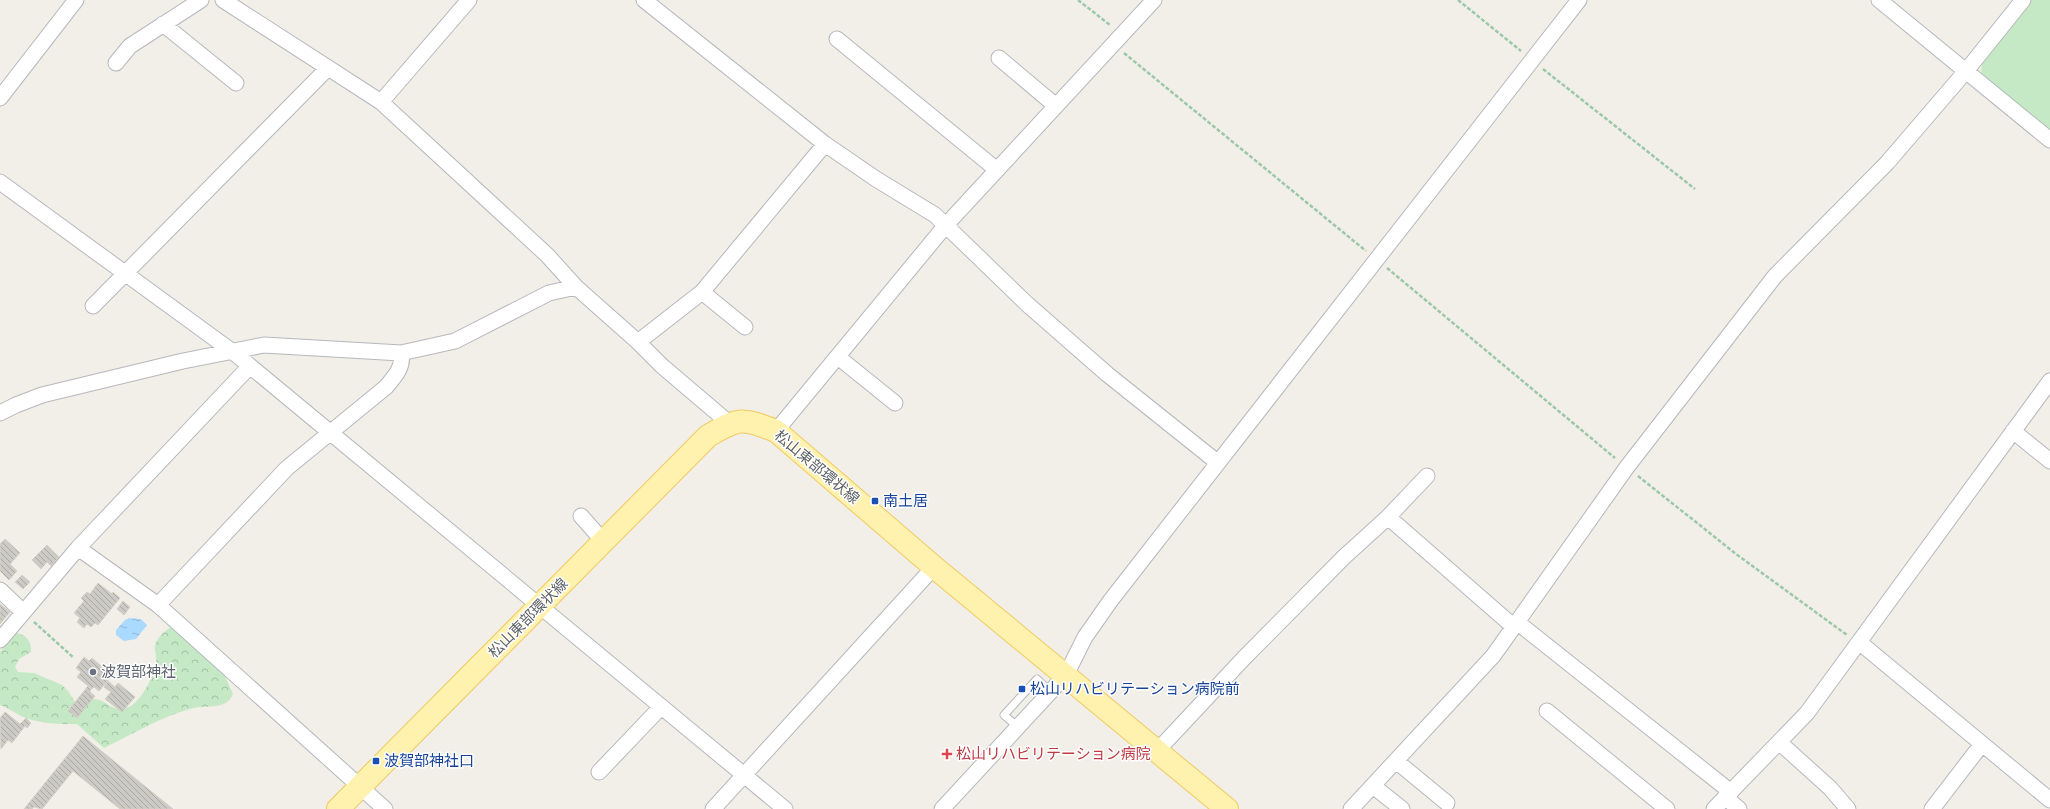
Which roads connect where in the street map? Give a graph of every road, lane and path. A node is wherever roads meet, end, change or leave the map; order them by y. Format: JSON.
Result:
{"nodes":[{"id":1,"x":76,"y":0,"type":"edge"},
{"id":2,"x":201,"y":0,"type":"edge"},
{"id":3,"x":223,"y":0,"type":"edge"},
{"id":4,"x":468,"y":0,"type":"edge"},
{"id":5,"x":644,"y":0,"type":"edge"},
{"id":6,"x":1078,"y":0,"type":"edge"},
{"id":7,"x":1154,"y":0,"type":"edge"},
{"id":8,"x":1458,"y":0,"type":"edge"},
{"id":9,"x":1579,"y":0,"type":"edge"},
{"id":10,"x":1878,"y":0,"type":"edge"},
{"id":11,"x":2023,"y":0,"type":"edge"},
{"id":12,"x":163,"y":24,"type":"junction"},
{"id":13,"x":837,"y":39,"type":"dead end"},
{"id":14,"x":1117,"y":39,"type":"junction"},
{"id":15,"x":999,"y":58,"type":"dead end"},
{"id":16,"x":1532,"y":60,"type":"junction"},
{"id":17,"x":116,"y":63,"type":"dead end"},
{"id":18,"x":328,"y":68,"type":"junction"},
{"id":19,"x":1966,"y":71,"type":"junction"},
{"id":20,"x":236,"y":83,"type":"dead end"},
{"id":21,"x":0,"y":98,"type":"edge"},
{"id":22,"x":381,"y":102,"type":"junction"},
{"id":23,"x":1056,"y":106,"type":"junction"},
{"id":24,"x":2050,"y":140,"type":"edge"},
{"id":25,"x":825,"y":144,"type":"junction"},
{"id":26,"x":998,"y":170,"type":"junction"},
{"id":27,"x":0,"y":182,"type":"edge"},
{"id":28,"x":1695,"y":189,"type":"dead end"},
{"id":29,"x":946,"y":225,"type":"junction"},
{"id":30,"x":1377,"y":260,"type":"junction"},
{"id":31,"x":125,"y":274,"type":"junction"},
{"id":32,"x":576,"y":287,"type":"junction"},
{"id":33,"x":702,"y":292,"type":"junction"},
{"id":34,"x":93,"y":306,"type":"dead end"},
{"id":35,"x":745,"y":327,"type":"dead end"},
{"id":36,"x":638,"y":342,"type":"junction"},
{"id":37,"x":233,"y":352,"type":"junction"},
{"id":38,"x":401,"y":353,"type":"junction"},
{"id":39,"x":838,"y":357,"type":"junction"},
{"id":40,"x":250,"y":366,"type":"junction"},
{"id":41,"x":2050,"y":381,"type":"edge"},
{"id":42,"x":894,"y":403,"type":"dead end"},
{"id":43,"x":0,"y":414,"type":"edge"},
{"id":44,"x":729,"y":423,"type":"junction"},
{"id":45,"x":776,"y":431,"type":"junction"},
{"id":46,"x":329,"y":432,"type":"junction"},
{"id":47,"x":2013,"y":432,"type":"junction"},
{"id":48,"x":2050,"y":461,"type":"edge"},
{"id":49,"x":1217,"y":462,"type":"junction"},
{"id":50,"x":1627,"y":467,"type":"junction"},
{"id":51,"x":1427,"y":476,"type":"dead end"},
{"id":52,"x":581,"y":516,"type":"dead end"},
{"id":53,"x":1388,"y":518,"type":"junction"},
{"id":54,"x":604,"y":542,"type":"junction"},
{"id":55,"x":78,"y":548,"type":"junction"},
{"id":56,"x":934,"y":567,"type":"junction"},
{"id":57,"x":0,"y":590,"type":"edge"},
{"id":58,"x":158,"y":605,"type":"junction"},
{"id":59,"x":540,"y":607,"type":"junction"},
{"id":60,"x":23,"y":612,"type":"junction"},
{"id":61,"x":1515,"y":625,"type":"junction"},
{"id":62,"x":0,"y":640,"type":"edge"},
{"id":63,"x":1859,"y":642,"type":"junction"},
{"id":64,"x":74,"y":658,"type":"dead end"},
{"id":65,"x":1066,"y":675,"type":"junction"},
{"id":66,"x":661,"y":707,"type":"junction"},
{"id":67,"x":1547,"y":710,"type":"dead end"},
{"id":68,"x":1779,"y":742,"type":"junction"},
{"id":69,"x":1982,"y":744,"type":"junction"},
{"id":70,"x":1157,"y":751,"type":"junction"},
{"id":71,"x":1396,"y":761,"type":"junction"},
{"id":72,"x":599,"y":772,"type":"dead end"},
{"id":73,"x":742,"y":775,"type":"junction"},
{"id":74,"x":1373,"y":786,"type":"junction"},
{"id":75,"x":360,"y":787,"type":"junction"},
{"id":76,"x":1728,"y":794,"type":"junction"},
{"id":77,"x":2050,"y":800,"type":"edge"},
{"id":78,"x":1447,"y":803,"type":"dead end"},
{"id":79,"x":338,"y":809,"type":"edge"},
{"id":80,"x":385,"y":809,"type":"edge"},
{"id":81,"x":713,"y":809,"type":"edge"},
{"id":82,"x":784,"y":809,"type":"edge"},
{"id":83,"x":942,"y":809,"type":"edge"},
{"id":84,"x":1227,"y":809,"type":"edge"},
{"id":85,"x":1351,"y":809,"type":"edge"},
{"id":86,"x":1402,"y":809,"type":"edge"},
{"id":87,"x":1666,"y":809,"type":"edge"},
{"id":88,"x":1714,"y":809,"type":"edge"},
{"id":89,"x":1739,"y":809,"type":"edge"},
{"id":90,"x":1848,"y":809,"type":"edge"},
{"id":91,"x":1932,"y":809,"type":"edge"}],
"edges":[{"from":1,"to":21,"type":"street"},
{"from":2,"to":12,"type":"street"},
{"from":3,"to":18,"type":"street"},
{"from":4,"to":22,"type":"street"},
{"from":5,"to":25,"type":"street"},
{"from":6,"to":14,"type":"path"},
{"from":7,"to":14,"type":"street"},
{"from":8,"to":16,"type":"path"},
{"from":9,"to":16,"type":"street"},
{"from":10,"to":19,"type":"street"},
{"from":11,"to":19,"type":"street"},
{"from":12,"to":17,"type":"street"},
{"from":12,"to":20,"type":"street"},
{"from":13,"to":26,"type":"street"},
{"from":14,"to":23,"type":"street"},
{"from":14,"to":30,"type":"path"},
{"from":15,"to":23,"type":"street"},
{"from":16,"to":28,"type":"path"},
{"from":16,"to":30,"type":"street"},
{"from":18,"to":22,"type":"street"},
{"from":18,"to":31,"type":"street"},
{"from":19,"to":24,"type":"street"},
{"from":19,"to":50,"type":"street"},
{"from":22,"to":32,"type":"street"},
{"from":23,"to":26,"type":"street"},
{"from":25,"to":29,"type":"street"},
{"from":25,"to":33,"type":"street"},
{"from":26,"to":29,"type":"street"},
{"from":27,"to":31,"type":"street"},
{"from":29,"to":39,"type":"street"},
{"from":29,"to":49,"type":"street"},
{"from":30,"to":49,"type":"street"},
{"from":30,"to":50,"type":"path"},
{"from":31,"to":34,"type":"street"},
{"from":31,"to":37,"type":"street"},
{"from":32,"to":36,"type":"street"},
{"from":32,"to":38,"type":"street"},
{"from":33,"to":35,"type":"street"},
{"from":33,"to":36,"type":"street"},
{"from":36,"to":44,"type":"street"},
{"from":37,"to":38,"type":"street"},
{"from":37,"to":40,"type":"street"},
{"from":37,"to":43,"type":"street"},
{"from":38,"to":46,"type":"street"},
{"from":39,"to":42,"type":"street"},
{"from":39,"to":45,"type":"street"},
{"from":40,"to":46,"type":"street"},
{"from":40,"to":55,"type":"street"},
{"from":41,"to":47,"type":"street"},
{"from":44,"to":45,"type":"main road","name":"松山東部環状線"},
{"from":44,"to":54,"type":"main road","name":"松山東部環状線"},
{"from":45,"to":56,"type":"main road","name":"松山東部環状線"},
{"from":46,"to":58,"type":"street"},
{"from":46,"to":59,"type":"street"},
{"from":47,"to":48,"type":"street"},
{"from":47,"to":63,"type":"street"},
{"from":49,"to":65,"type":"street"},
{"from":50,"to":61,"type":"street"},
{"from":50,"to":63,"type":"path"},
{"from":51,"to":53,"type":"street"},
{"from":52,"to":54,"type":"street"},
{"from":53,"to":61,"type":"street"},
{"from":53,"to":70,"type":"street"},
{"from":54,"to":59,"type":"main road","name":"松山東部環状線"},
{"from":55,"to":58,"type":"street"},
{"from":55,"to":60,"type":"street"},
{"from":56,"to":65,"type":"main road","name":"松山東部環状線"},
{"from":56,"to":73,"type":"street"},
{"from":57,"to":60,"type":"street"},
{"from":58,"to":75,"type":"street"},
{"from":59,"to":66,"type":"street"},
{"from":59,"to":75,"type":"main road","name":"松山東部環状線"},
{"from":60,"to":62,"type":"street"},
{"from":60,"to":64,"type":"path"},
{"from":61,"to":71,"type":"street"},
{"from":61,"to":76,"type":"street"},
{"from":63,"to":68,"type":"street"},
{"from":63,"to":69,"type":"street"},
{"from":65,"to":70,"type":"main road","name":"松山東部環状線"},
{"from":65,"to":83,"type":"street"},
{"from":66,"to":72,"type":"street"},
{"from":66,"to":73,"type":"street"},
{"from":67,"to":87,"type":"street"},
{"from":68,"to":76,"type":"street"},
{"from":68,"to":90,"type":"street"},
{"from":69,"to":77,"type":"street"},
{"from":69,"to":91,"type":"street"},
{"from":70,"to":84,"type":"main road","name":"松山東部環状線"},
{"from":71,"to":74,"type":"street"},
{"from":71,"to":78,"type":"street"},
{"from":73,"to":81,"type":"street"},
{"from":73,"to":82,"type":"street"},
{"from":74,"to":85,"type":"street"},
{"from":74,"to":86,"type":"street"},
{"from":75,"to":79,"type":"main road","name":"松山東部環状線"},
{"from":75,"to":80,"type":"street"},
{"from":76,"to":88,"type":"street"},
{"from":76,"to":89,"type":"street"}]}
